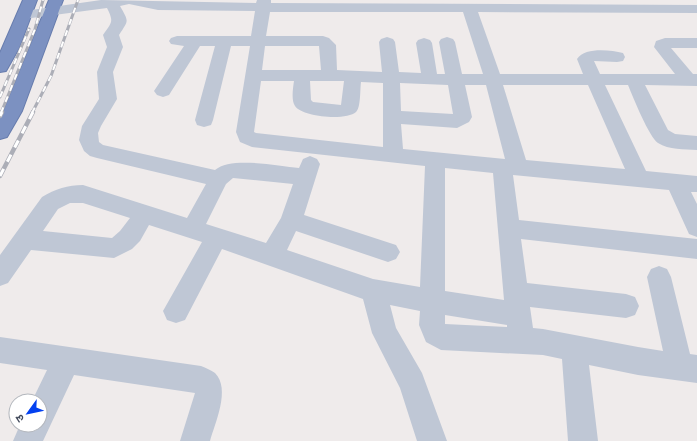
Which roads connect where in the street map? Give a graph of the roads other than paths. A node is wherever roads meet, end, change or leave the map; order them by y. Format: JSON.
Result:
{"nodes":[{"id":1,"x":30,"y":0,"type":"edge"},
{"id":2,"x":110,"y":3,"type":"edge"},
{"id":3,"x":263,"y":4,"type":"edge"},
{"id":4,"x":54,"y":6,"type":"edge"},
{"id":5,"x":469,"y":8,"type":"junction"},
{"id":6,"x":697,"y":9,"type":"edge"},
{"id":7,"x":678,"y":10,"type":"junction"},
{"id":8,"x":24,"y":15,"type":"junction"},
{"id":9,"x":692,"y":28,"type":"edge"},
{"id":10,"x":177,"y":41,"type":"dead end"},
{"id":11,"x":195,"y":41,"type":"junction"},
{"id":12,"x":224,"y":41,"type":"junction"},
{"id":13,"x":258,"y":42,"type":"junction"},
{"id":14,"x":387,"y":42,"type":"dead end"},
{"id":15,"x":447,"y":42,"type":"dead end"},
{"id":16,"x":424,"y":43,"type":"dead end"},
{"id":17,"x":697,"y":43,"type":"edge"},
{"id":18,"x":5,"y":48,"type":"edge"},
{"id":19,"x":617,"y":57,"type":"dead end"},
{"id":20,"x":0,"y":67,"type":"edge"},
{"id":21,"x":302,"y":75,"type":"junction"},
{"id":22,"x":329,"y":75,"type":"junction"},
{"id":23,"x":254,"y":76,"type":"junction"},
{"id":24,"x":353,"y":76,"type":"junction"},
{"id":25,"x":392,"y":77,"type":"junction"},
{"id":26,"x":430,"y":79,"type":"junction"},
{"id":27,"x":455,"y":79,"type":"junction"},
{"id":28,"x":493,"y":79,"type":"junction"},
{"id":29,"x":595,"y":80,"type":"junction"},
{"id":30,"x":692,"y":80,"type":"edge"},
{"id":31,"x":634,"y":81,"type":"junction"},
{"id":32,"x":163,"y":91,"type":"dead end"},
{"id":33,"x":392,"y":117,"type":"junction"},
{"id":34,"x":204,"y":120,"type":"dead end"},
{"id":35,"x":0,"y":132,"type":"edge"},
{"id":36,"x":697,"y":143,"type":"edge"},
{"id":37,"x":315,"y":147,"type":"junction"},
{"id":38,"x":394,"y":156,"type":"junction"},
{"id":39,"x":435,"y":160,"type":"junction"},
{"id":40,"x":510,"y":167,"type":"junction"},
{"id":41,"x":306,"y":177,"type":"junction"},
{"id":42,"x":219,"y":179,"type":"junction"},
{"id":43,"x":639,"y":179,"type":"junction"},
{"id":44,"x":687,"y":183,"type":"edge"},
{"id":45,"x":144,"y":214,"type":"junction"},
{"id":46,"x":292,"y":220,"type":"junction"},
{"id":47,"x":697,"y":227,"type":"edge"},
{"id":48,"x":193,"y":228,"type":"junction"},
{"id":49,"x":509,"y":228,"type":"junction"},
{"id":50,"x":217,"y":236,"type":"junction"},
{"id":51,"x":24,"y":239,"type":"junction"},
{"id":52,"x":697,"y":249,"type":"edge"},
{"id":53,"x":388,"y":252,"type":"dead end"},
{"id":54,"x":272,"y":255,"type":"junction"},
{"id":55,"x":0,"y":275,"type":"edge"},
{"id":56,"x":659,"y":277,"type":"dead end"},
{"id":57,"x":373,"y":291,"type":"junction"},
{"id":58,"x":432,"y":302,"type":"junction"},
{"id":59,"x":517,"y":305,"type":"junction"},
{"id":60,"x":626,"y":306,"type":"dead end"},
{"id":61,"x":176,"y":311,"type":"dead end"},
{"id":62,"x":522,"y":341,"type":"junction"},
{"id":63,"x":574,"y":348,"type":"junction"},
{"id":64,"x":0,"y":350,"type":"edge"},
{"id":65,"x":67,"y":360,"type":"junction"},
{"id":66,"x":688,"y":368,"type":"edge"},
{"id":67,"x":48,"y":399,"type":"edge"},
{"id":68,"x":195,"y":441,"type":"edge"},
{"id":69,"x":432,"y":441,"type":"edge"},
{"id":70,"x":583,"y":441,"type":"edge"}],
"edges":[{"from":1,"to":8,"type":"highway"},
{"from":2,"to":3,"type":"street"},
{"from":2,"to":4,"type":"street"},
{"from":2,"to":42,"type":"street"},
{"from":3,"to":5,"type":"street"},
{"from":3,"to":13,"type":"street"},
{"from":4,"to":8,"type":"street"},
{"from":4,"to":35,"type":"highway"},
{"from":5,"to":7,"type":"street"},
{"from":5,"to":28,"type":"street"},
{"from":6,"to":7,"type":"street"},
{"from":7,"to":9,"type":"street"},
{"from":8,"to":18,"type":"highway"},
{"from":10,"to":11,"type":"street"},
{"from":11,"to":12,"type":"street"},
{"from":11,"to":32,"type":"street"},
{"from":12,"to":13,"type":"street"},
{"from":12,"to":34,"type":"street"},
{"from":13,"to":22,"type":"street"},
{"from":13,"to":23,"type":"street"},
{"from":14,"to":25,"type":"street"},
{"from":15,"to":27,"type":"street"},
{"from":16,"to":26,"type":"street"},
{"from":17,"to":30,"type":"street"},
{"from":18,"to":20,"type":"highway"},
{"from":19,"to":29,"type":"street"},
{"from":21,"to":22,"type":"street"},
{"from":21,"to":23,"type":"street"},
{"from":21,"to":24,"type":"street"},
{"from":22,"to":24,"type":"street"},
{"from":23,"to":37,"type":"street"},
{"from":24,"to":25,"type":"street"},
{"from":25,"to":26,"type":"street"},
{"from":25,"to":33,"type":"street"},
{"from":26,"to":27,"type":"street"},
{"from":27,"to":28,"type":"street"},
{"from":27,"to":33,"type":"street"},
{"from":28,"to":29,"type":"street"},
{"from":28,"to":40,"type":"street"},
{"from":29,"to":31,"type":"street"},
{"from":29,"to":43,"type":"street"},
{"from":30,"to":31,"type":"street"},
{"from":31,"to":36,"type":"street"},
{"from":33,"to":38,"type":"street"},
{"from":37,"to":38,"type":"street"},
{"from":37,"to":41,"type":"street"},
{"from":38,"to":39,"type":"street"},
{"from":39,"to":40,"type":"street"},
{"from":39,"to":58,"type":"street"},
{"from":40,"to":43,"type":"street"},
{"from":40,"to":49,"type":"street"},
{"from":41,"to":42,"type":"street"},
{"from":41,"to":46,"type":"street"},
{"from":42,"to":48,"type":"street"},
{"from":43,"to":44,"type":"street"},
{"from":44,"to":47,"type":"street"},
{"from":45,"to":48,"type":"street"},
{"from":45,"to":51,"type":"street"},
{"from":45,"to":51,"type":"street"},
{"from":46,"to":53,"type":"street"},
{"from":46,"to":54,"type":"street"},
{"from":48,"to":50,"type":"street"},
{"from":49,"to":52,"type":"street"},
{"from":49,"to":59,"type":"street"},
{"from":50,"to":54,"type":"street"},
{"from":50,"to":61,"type":"street"},
{"from":51,"to":55,"type":"street"},
{"from":54,"to":57,"type":"street"},
{"from":56,"to":66,"type":"street"},
{"from":57,"to":58,"type":"street"},
{"from":57,"to":69,"type":"street"},
{"from":58,"to":59,"type":"street"},
{"from":58,"to":62,"type":"street"},
{"from":59,"to":60,"type":"street"},
{"from":59,"to":62,"type":"street"},
{"from":62,"to":63,"type":"street"},
{"from":63,"to":66,"type":"street"},
{"from":63,"to":70,"type":"street"},
{"from":64,"to":65,"type":"street"},
{"from":65,"to":67,"type":"street"},
{"from":65,"to":68,"type":"street"}]}
